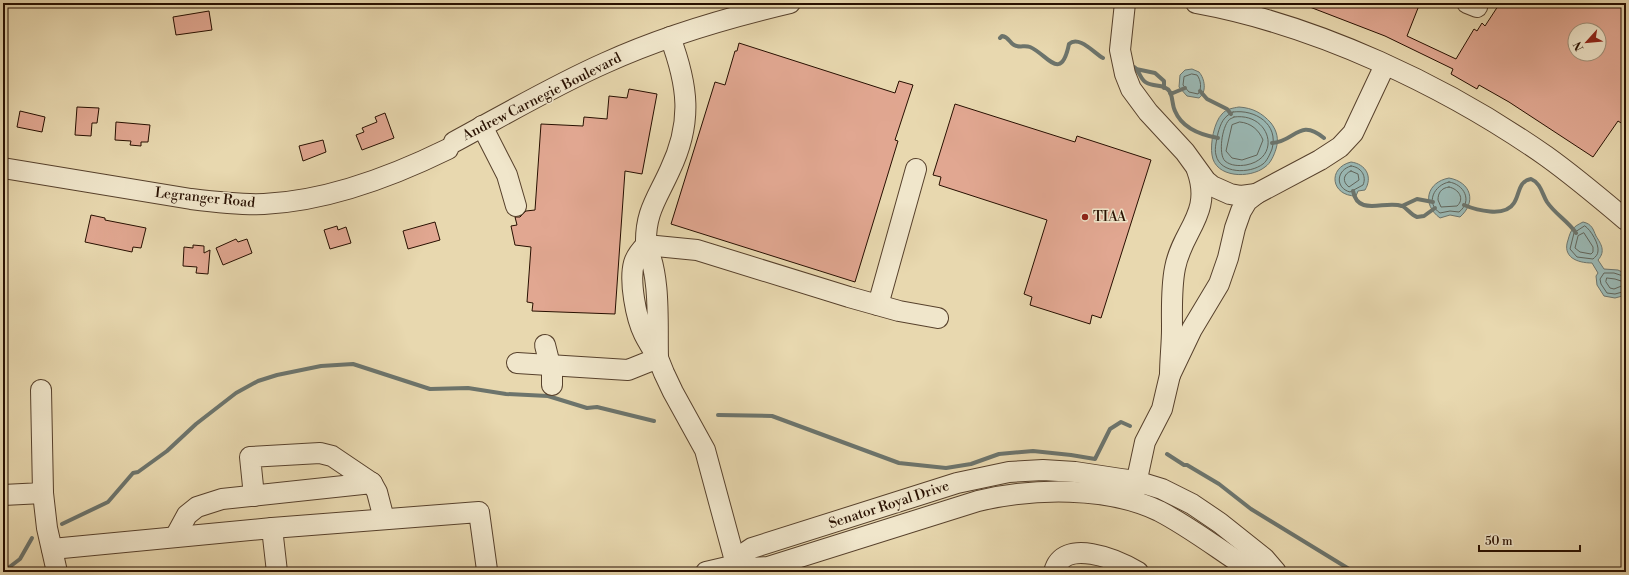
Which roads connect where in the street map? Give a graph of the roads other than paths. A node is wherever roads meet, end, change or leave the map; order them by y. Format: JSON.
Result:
{"nodes":[{"id":1,"x":790,"y":3,"type":"edge"},
{"id":2,"x":1125,"y":3,"type":"edge"},
{"id":3,"x":1196,"y":3,"type":"edge"},
{"id":4,"x":1467,"y":3,"type":"edge"},
{"id":5,"x":1478,"y":3,"type":"edge"},
{"id":6,"x":670,"y":37,"type":"junction"},
{"id":7,"x":1385,"y":65,"type":"junction"},
{"id":8,"x":482,"y":126,"type":"junction"},
{"id":9,"x":451,"y":145,"type":"joint"},
{"id":10,"x":1196,"y":166,"type":"junction"},
{"id":11,"x":3,"y":168,"type":"edge"},
{"id":12,"x":916,"y":169,"type":"dead end"},
{"id":13,"x":1256,"y":194,"type":"junction"},
{"id":14,"x":516,"y":206,"type":"dead end"},
{"id":15,"x":1623,"y":210,"type":"edge"},
{"id":16,"x":646,"y":245,"type":"junction"},
{"id":17,"x":878,"y":305,"type":"junction"},
{"id":18,"x":938,"y":318,"type":"dead end"},
{"id":19,"x":545,"y":346,"type":"dead end"},
{"id":20,"x":658,"y":358,"type":"junction"},
{"id":21,"x":517,"y":364,"type":"dead end"},
{"id":22,"x":550,"y":366,"type":"junction"},
{"id":23,"x":1170,"y":375,"type":"junction"},
{"id":24,"x":552,"y":385,"type":"dead end"},
{"id":25,"x":41,"y":390,"type":"dead end"},
{"id":26,"x":1136,"y":481,"type":"junction"},
{"id":27,"x":372,"y":483,"type":"junction"},
{"id":28,"x":43,"y":492,"type":"junction"},
{"id":29,"x":3,"y":495,"type":"edge"},
{"id":30,"x":254,"y":496,"type":"junction"},
{"id":31,"x":1132,"y":501,"type":"junction"},
{"id":32,"x":384,"y":519,"type":"junction"},
{"id":33,"x":272,"y":528,"type":"junction"},
{"id":34,"x":175,"y":536,"type":"junction"},
{"id":35,"x":52,"y":548,"type":"junction"},
{"id":36,"x":737,"y":569,"type":"edge"},
{"id":37,"x":487,"y":570,"type":"dead end"},
{"id":38,"x":57,"y":572,"type":"edge"},
{"id":39,"x":277,"y":572,"type":"edge"},
{"id":40,"x":706,"y":572,"type":"edge"},
{"id":41,"x":1054,"y":572,"type":"edge"},
{"id":42,"x":1138,"y":572,"type":"edge"},
{"id":43,"x":1254,"y":572,"type":"edge"},
{"id":44,"x":1276,"y":572,"type":"edge"}],
"edges":[{"from":1,"to":6,"type":"street","name":"Andrew Carnegie Boulevard"},
{"from":2,"to":10,"type":"street"},
{"from":3,"to":7,"type":"street"},
{"from":4,"to":5,"type":"street"},
{"from":6,"to":8,"type":"street","name":"Andrew Carnegie Boulevard"},
{"from":6,"to":16,"type":"street"},
{"from":7,"to":13,"type":"street"},
{"from":7,"to":15,"type":"street"},
{"from":8,"to":9,"type":"street","name":"Andrew Carnegie Boulevard"},
{"from":8,"to":14,"type":"street"},
{"from":9,"to":11,"type":"street","name":"Legranger Road"},
{"from":10,"to":13,"type":"street"},
{"from":10,"to":23,"type":"street"},
{"from":12,"to":17,"type":"street"},
{"from":13,"to":23,"type":"street"},
{"from":16,"to":17,"type":"street"},
{"from":16,"to":20,"type":"street"},
{"from":17,"to":18,"type":"street"},
{"from":19,"to":22,"type":"street"},
{"from":20,"to":22,"type":"street"},
{"from":20,"to":36,"type":"street"},
{"from":21,"to":22,"type":"street"},
{"from":22,"to":24,"type":"street"},
{"from":23,"to":26,"type":"street"},
{"from":25,"to":28,"type":"street"},
{"from":26,"to":31,"type":"street"},
{"from":26,"to":36,"type":"street","name":"Senator Royal Drive"},
{"from":26,"to":44,"type":"street","name":"Senator Royal Drive"},
{"from":27,"to":30,"type":"street"},
{"from":27,"to":30,"type":"street"},
{"from":27,"to":32,"type":"street"},
{"from":28,"to":29,"type":"street"},
{"from":28,"to":35,"type":"street"},
{"from":30,"to":34,"type":"street"},
{"from":31,"to":36,"type":"street","name":"Senator Royal Drive"},
{"from":31,"to":43,"type":"street","name":"Senator Royal Drive"},
{"from":32,"to":33,"type":"street"},
{"from":32,"to":37,"type":"street"},
{"from":33,"to":34,"type":"street"},
{"from":33,"to":39,"type":"street"},
{"from":34,"to":35,"type":"street"},
{"from":35,"to":38,"type":"street"},
{"from":36,"to":40,"type":"street","name":"Senator Royal Drive"},
{"from":41,"to":42,"type":"street"}]}
